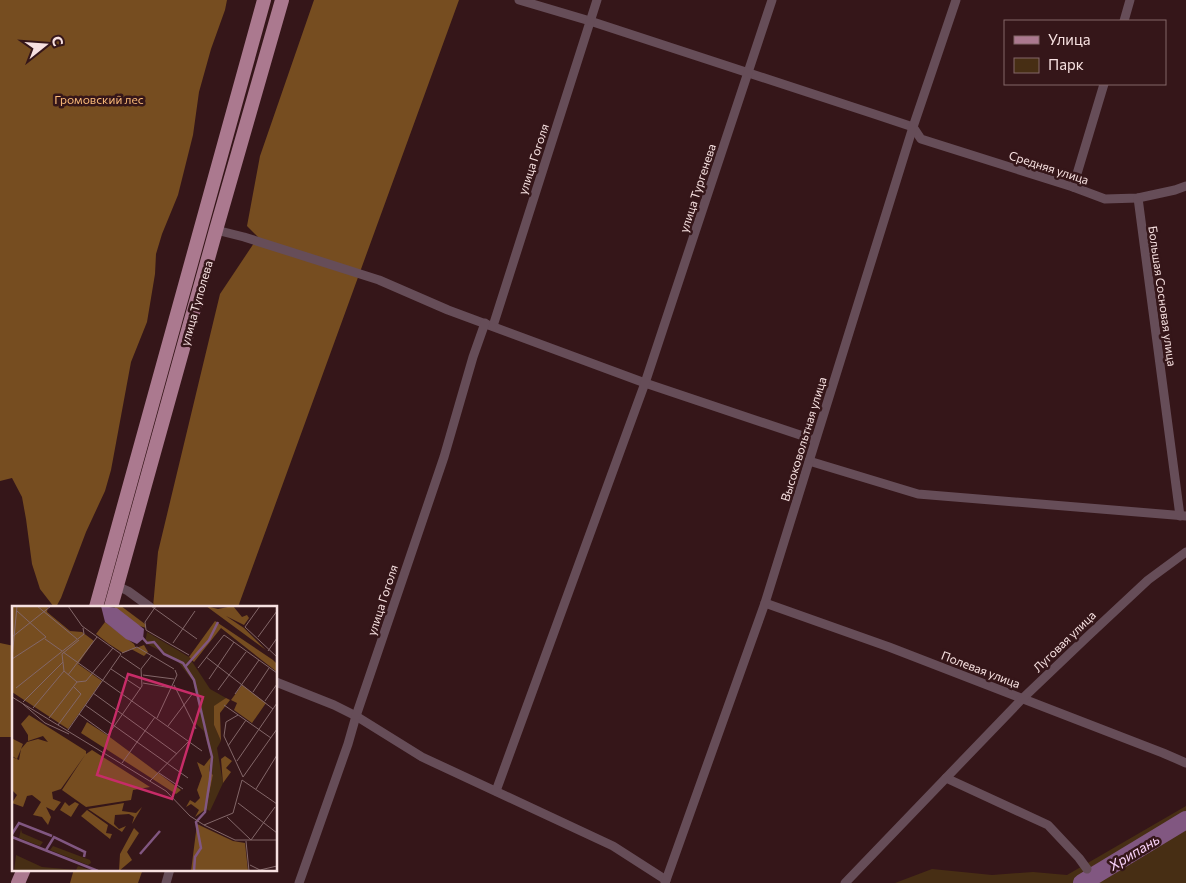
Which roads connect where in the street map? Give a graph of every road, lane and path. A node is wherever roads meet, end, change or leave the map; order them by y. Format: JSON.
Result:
{"nodes":[{"id":1,"x":264,"y":0,"type":"edge"},
{"id":2,"x":282,"y":0,"type":"edge"},
{"id":3,"x":519,"y":0,"type":"edge"},
{"id":4,"x":597,"y":0,"type":"edge"},
{"id":5,"x":772,"y":0,"type":"edge"},
{"id":6,"x":956,"y":0,"type":"edge"},
{"id":7,"x":1130,"y":0,"type":"edge"},
{"id":8,"x":1124,"y":20,"type":"edge"},
{"id":9,"x":590,"y":21,"type":"junction"},
{"id":10,"x":748,"y":74,"type":"junction"},
{"id":11,"x":1104,"y":85,"type":"edge"},
{"id":12,"x":913,"y":127,"type":"junction"},
{"id":13,"x":1186,"y":186,"type":"edge"},
{"id":14,"x":1073,"y":187,"type":"junction"},
{"id":15,"x":1138,"y":198,"type":"junction"},
{"id":16,"x":216,"y":230,"type":"junction"},
{"id":17,"x":489,"y":324,"type":"junction"},
{"id":18,"x":645,"y":383,"type":"junction"},
{"id":19,"x":815,"y":440,"type":"junction"},
{"id":20,"x":809,"y":461,"type":"junction"},
{"id":21,"x":1183,"y":516,"type":"edge"},
{"id":22,"x":1186,"y":552,"type":"edge"},
{"id":23,"x":117,"y":586,"type":"junction"},
{"id":24,"x":765,"y":603,"type":"junction"},
{"id":25,"x":96,"y":606,"type":"edge"},
{"id":26,"x":111,"y":606,"type":"edge"},
{"id":27,"x":149,"y":606,"type":"edge"},
{"id":28,"x":278,"y":683,"type":"edge"},
{"id":29,"x":1022,"y":699,"type":"junction"},
{"id":30,"x":356,"y":716,"type":"junction"},
{"id":31,"x":1186,"y":763,"type":"edge"},
{"id":32,"x":946,"y":778,"type":"junction"},
{"id":33,"x":496,"y":791,"type":"junction"},
{"id":34,"x":1087,"y":869,"type":"dead end"},
{"id":35,"x":24,"y":870,"type":"edge"},
{"id":36,"x":170,"y":870,"type":"edge"},
{"id":37,"x":666,"y":881,"type":"edge"},
{"id":38,"x":18,"y":883,"type":"edge"},
{"id":39,"x":166,"y":883,"type":"edge"},
{"id":40,"x":299,"y":883,"type":"edge"},
{"id":41,"x":845,"y":883,"type":"edge"}],
"edges":[{"from":1,"to":25,"type":"main road","name":"улица Туполева"},
{"from":2,"to":16,"type":"main road","name":"улица Туполева"},
{"from":3,"to":9,"type":"street"},
{"from":4,"to":9,"type":"street","name":"улица Гоголя"},
{"from":5,"to":10,"type":"street","name":"улица Тургенева"},
{"from":6,"to":12,"type":"street","name":"Высоковольтная улица"},
{"from":7,"to":8,"type":"street"},
{"from":9,"to":10,"type":"street"},
{"from":9,"to":17,"type":"street","name":"улица Гоголя"},
{"from":10,"to":12,"type":"street"},
{"from":10,"to":18,"type":"street","name":"улица Тургенева"},
{"from":11,"to":14,"type":"street"},
{"from":12,"to":14,"type":"street","name":"Средняя улица"},
{"from":12,"to":19,"type":"street","name":"Высоковольтная улица"},
{"from":13,"to":15,"type":"street","name":"Средняя улица"},
{"from":14,"to":15,"type":"street","name":"Средняя улица"},
{"from":15,"to":21,"type":"street","name":"Большая Сосновая улица"},
{"from":16,"to":17,"type":"street"},
{"from":16,"to":23,"type":"main road","name":"улица Туполева"},
{"from":17,"to":18,"type":"street"},
{"from":17,"to":30,"type":"street","name":"улица Гоголя"},
{"from":18,"to":19,"type":"street"},
{"from":18,"to":33,"type":"street","name":"улица Тургенева"},
{"from":19,"to":20,"type":"street","name":"Высоковольтная улица"},
{"from":20,"to":21,"type":"street"},
{"from":20,"to":24,"type":"street","name":"Высоковольтная улица"},
{"from":22,"to":29,"type":"street","name":"Луговая улица"},
{"from":23,"to":26,"type":"main road","name":"улица Туполева"},
{"from":23,"to":27,"type":"street"},
{"from":24,"to":29,"type":"street","name":"Полевая улица"},
{"from":24,"to":37,"type":"street","name":"Высоковольтная улица"},
{"from":28,"to":30,"type":"street"},
{"from":29,"to":31,"type":"street","name":"Полевая улица"},
{"from":29,"to":32,"type":"street","name":"Луговая улица"},
{"from":30,"to":33,"type":"street"},
{"from":30,"to":40,"type":"street","name":"улица Гоголя"},
{"from":32,"to":34,"type":"street"},
{"from":32,"to":41,"type":"street","name":"Луговая улица"},
{"from":33,"to":37,"type":"street"},
{"from":35,"to":38,"type":"main road"},
{"from":36,"to":39,"type":"street"}]}
